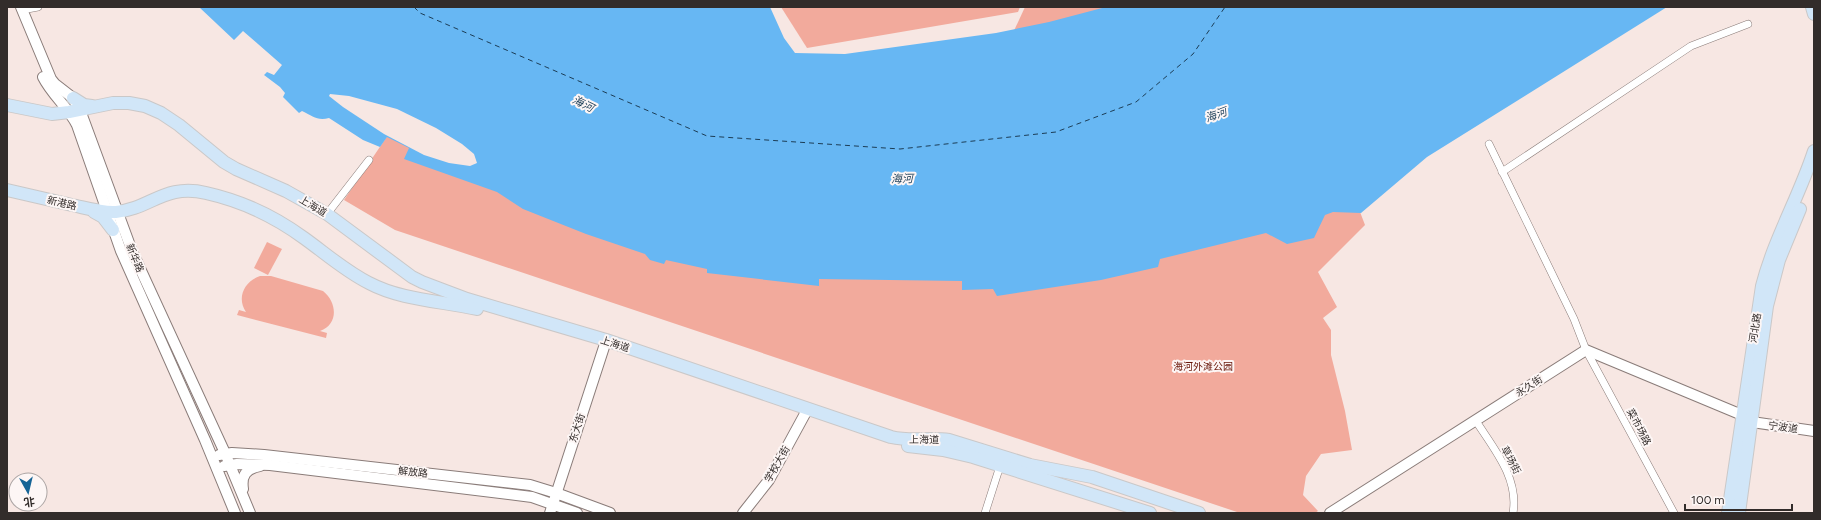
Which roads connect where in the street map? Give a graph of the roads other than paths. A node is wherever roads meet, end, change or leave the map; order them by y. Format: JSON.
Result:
{"nodes":[{"id":1,"x":38,"y":7,"type":"edge"},
{"id":2,"x":1812,"y":7,"type":"edge"},
{"id":3,"x":18,"y":8,"type":"edge"},
{"id":4,"x":1814,"y":14,"type":"edge"},
{"id":5,"x":1748,"y":24,"type":"dead end"},
{"id":6,"x":73,"y":98,"type":"junction"},
{"id":7,"x":7,"y":105,"type":"edge"},
{"id":8,"x":95,"y":106,"type":"junction"},
{"id":9,"x":74,"y":113,"type":"junction"},
{"id":10,"x":1489,"y":144,"type":"dead end"},
{"id":11,"x":1814,"y":151,"type":"edge"},
{"id":12,"x":369,"y":160,"type":"dead end"},
{"id":13,"x":1502,"y":172,"type":"junction"},
{"id":14,"x":1814,"y":177,"type":"edge"},
{"id":15,"x":7,"y":190,"type":"edge"},
{"id":16,"x":134,"y":207,"type":"junction"},
{"id":17,"x":83,"y":208,"type":"junction"},
{"id":18,"x":112,"y":212,"type":"junction"},
{"id":19,"x":327,"y":214,"type":"junction"},
{"id":20,"x":118,"y":229,"type":"junction"},
{"id":21,"x":1775,"y":259,"type":"junction"},
{"id":22,"x":604,"y":344,"type":"junction"},
{"id":23,"x":1586,"y":350,"type":"junction"},
{"id":24,"x":806,"y":412,"type":"junction"},
{"id":25,"x":1749,"y":418,"type":"junction"},
{"id":26,"x":1476,"y":420,"type":"junction"},
{"id":27,"x":1814,"y":427,"type":"edge"},
{"id":28,"x":1814,"y":431,"type":"edge"},
{"id":29,"x":216,"y":434,"type":"junction"},
{"id":30,"x":250,"y":459,"type":"junction"},
{"id":31,"x":223,"y":460,"type":"junction"},
{"id":32,"x":270,"y":465,"type":"junction"},
{"id":33,"x":1000,"y":466,"type":"junction"},
{"id":34,"x":556,"y":493,"type":"junction"},
{"id":35,"x":244,"y":499,"type":"junction"},
{"id":36,"x":551,"y":508,"type":"edge"},
{"id":37,"x":235,"y":513,"type":"edge"},
{"id":38,"x":250,"y":513,"type":"edge"},
{"id":39,"x":577,"y":513,"type":"edge"},
{"id":40,"x":610,"y":513,"type":"edge"},
{"id":41,"x":743,"y":513,"type":"edge"},
{"id":42,"x":985,"y":513,"type":"edge"},
{"id":43,"x":1150,"y":513,"type":"edge"},
{"id":44,"x":1199,"y":513,"type":"edge"},
{"id":45,"x":1330,"y":513,"type":"edge"},
{"id":46,"x":1513,"y":513,"type":"edge"},
{"id":47,"x":1674,"y":513,"type":"edge"},
{"id":48,"x":1728,"y":513,"type":"edge"},
{"id":49,"x":1739,"y":513,"type":"edge"}],
"edges":[{"from":1,"to":3,"type":"street"},
{"from":2,"to":4,"type":"main road"},
{"from":3,"to":6,"type":"street","name":"新华路"},
{"from":3,"to":9,"type":"street","name":"新华路"},
{"from":5,"to":13,"type":"street"},
{"from":6,"to":8,"type":"main road"},
{"from":6,"to":9,"type":"street","name":"新华路"},
{"from":7,"to":9,"type":"main road"},
{"from":8,"to":9,"type":"main road","name":"上海道"},
{"from":8,"to":19,"type":"main road","name":"上海道"},
{"from":9,"to":18,"type":"street","name":"新华路"},
{"from":9,"to":18,"type":"street","name":"新华路"},
{"from":10,"to":13,"type":"street","name":"菜市场路"},
{"from":11,"to":21,"type":"main road","name":"河北路"},
{"from":12,"to":19,"type":"street"},
{"from":13,"to":23,"type":"street","name":"菜市场路"},
{"from":14,"to":21,"type":"main road","name":"河北路"},
{"from":15,"to":17,"type":"main road","name":"新港路"},
{"from":16,"to":18,"type":"main road","name":"上海道"},
{"from":16,"to":20,"type":"street"},
{"from":16,"to":22,"type":"main road","name":"上海道"},
{"from":17,"to":18,"type":"main road","name":"新港路"},
{"from":17,"to":20,"type":"main road"},
{"from":18,"to":20,"type":"street","name":"新华路"},
{"from":19,"to":44,"type":"main road","name":"上海道"},
{"from":20,"to":29,"type":"street","name":"新华路"},
{"from":20,"to":31,"type":"street","name":"新华路"},
{"from":21,"to":25,"type":"main road","name":"河北路"},
{"from":22,"to":24,"type":"main road","name":"上海道"},
{"from":22,"to":34,"type":"street","name":"东大街"},
{"from":23,"to":25,"type":"street"},
{"from":23,"to":26,"type":"street","name":"永久街"},
{"from":23,"to":47,"type":"street","name":"菜市场路"},
{"from":24,"to":33,"type":"main road","name":"上海道"},
{"from":24,"to":41,"type":"street","name":"学校大街"},
{"from":25,"to":27,"type":"street","name":"宁波道"},
{"from":25,"to":28,"type":"street","name":"宁波道"},
{"from":25,"to":48,"type":"main road","name":"河北路"},
{"from":25,"to":49,"type":"main road","name":"河北路"},
{"from":26,"to":45,"type":"street","name":"永久街"},
{"from":26,"to":46,"type":"street","name":"草场街"},
{"from":29,"to":30,"type":"street"},
{"from":29,"to":31,"type":"street","name":"新华路"},
{"from":30,"to":31,"type":"street","name":"解放路"},
{"from":30,"to":32,"type":"street","name":"解放路"},
{"from":30,"to":34,"type":"street","name":"解放路"},
{"from":31,"to":35,"type":"street","name":"新华路"},
{"from":31,"to":37,"type":"street","name":"新华路"},
{"from":32,"to":35,"type":"street"},
{"from":32,"to":36,"type":"street","name":"解放路"},
{"from":33,"to":42,"type":"street"},
{"from":33,"to":43,"type":"main road","name":"上海道"},
{"from":34,"to":36,"type":"street","name":"东大街"},
{"from":34,"to":40,"type":"street","name":"解放路"},
{"from":35,"to":38,"type":"street","name":"新华路"},
{"from":36,"to":39,"type":"street","name":"解放路"}]}
